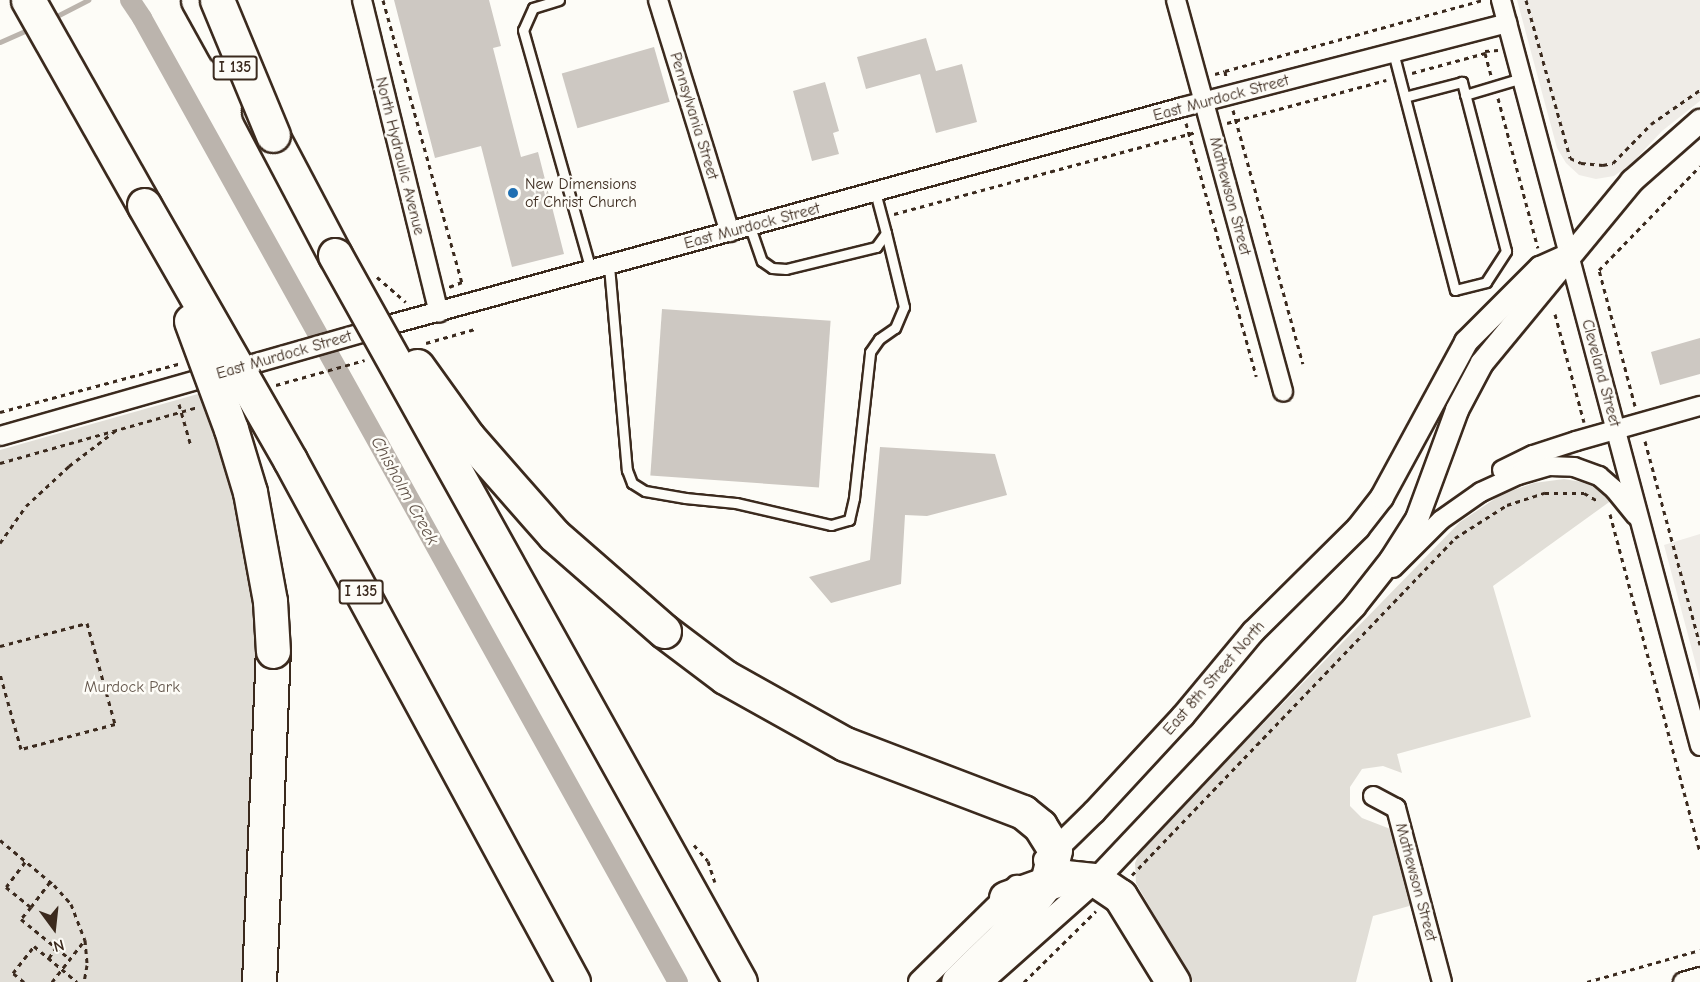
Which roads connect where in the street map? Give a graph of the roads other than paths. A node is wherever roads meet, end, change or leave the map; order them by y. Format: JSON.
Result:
{"nodes":[{"id":1,"x":11,"y":0,"type":"edge"},
{"id":2,"x":28,"y":0,"type":"edge"},
{"id":3,"x":198,"y":0,"type":"edge"},
{"id":4,"x":217,"y":0,"type":"edge"},
{"id":5,"x":362,"y":0,"type":"edge"},
{"id":6,"x":559,"y":0,"type":"edge"},
{"id":7,"x":658,"y":0,"type":"edge"},
{"id":8,"x":1176,"y":0,"type":"edge"},
{"id":9,"x":1501,"y":0,"type":"edge"},
{"id":10,"x":1507,"y":23,"type":"junction"},
{"id":11,"x":1394,"y":52,"type":"junction"},
{"id":12,"x":1522,"y":78,"type":"junction"},
{"id":13,"x":1465,"y":95,"type":"junction"},
{"id":14,"x":1405,"y":97,"type":"junction"},
{"id":15,"x":1203,"y":102,"type":"junction"},
{"id":16,"x":1700,"y":121,"type":"edge"},
{"id":17,"x":97,"y":123,"type":"junction"},
{"id":18,"x":273,"y":135,"type":"junction"},
{"id":19,"x":875,"y":192,"type":"junction"},
{"id":20,"x":144,"y":205,"type":"junction"},
{"id":21,"x":750,"y":227,"type":"junction"},
{"id":22,"x":730,"y":232,"type":"junction"},
{"id":23,"x":885,"y":233,"type":"junction"},
{"id":24,"x":335,"y":255,"type":"junction"},
{"id":25,"x":1569,"y":255,"type":"junction"},
{"id":26,"x":609,"y":266,"type":"junction"},
{"id":27,"x":591,"y":270,"type":"junction"},
{"id":28,"x":439,"y":313,"type":"junction"},
{"id":29,"x":1282,"y":392,"type":"dead end"},
{"id":30,"x":1700,"y":406,"type":"edge"},
{"id":31,"x":1617,"y":430,"type":"junction"},
{"id":32,"x":0,"y":436,"type":"edge"},
{"id":33,"x":1441,"y":520,"type":"junction"},
{"id":34,"x":1640,"y":521,"type":"junction"},
{"id":35,"x":1354,"y":607,"type":"junction"},
{"id":36,"x":1700,"y":746,"type":"edge"},
{"id":37,"x":1373,"y":796,"type":"dead end"},
{"id":38,"x":1055,"y":849,"type":"junction"},
{"id":39,"x":1047,"y":882,"type":"junction"},
{"id":40,"x":1105,"y":887,"type":"junction"},
{"id":41,"x":1006,"y":898,"type":"junction"},
{"id":42,"x":1700,"y":977,"type":"edge"},
{"id":43,"x":259,"y":982,"type":"edge"},
{"id":44,"x":573,"y":982,"type":"edge"},
{"id":45,"x":740,"y":982,"type":"edge"},
{"id":46,"x":920,"y":982,"type":"edge"},
{"id":47,"x":958,"y":982,"type":"edge"},
{"id":48,"x":981,"y":982,"type":"edge"},
{"id":49,"x":1173,"y":982,"type":"edge"},
{"id":50,"x":1442,"y":982,"type":"edge"},
{"id":51,"x":1683,"y":982,"type":"edge"}],
"edges":[{"from":1,"to":17,"type":"highway"},
{"from":2,"to":17,"type":"highway","number":"I 135"},
{"from":3,"to":18,"type":"highway","number":"I 135","bridge":true},
{"from":4,"to":18,"type":"highway","bridge":true},
{"from":5,"to":28,"type":"street","name":"North Hydraulic Avenue"},
{"from":6,"to":27,"type":"lane"},
{"from":7,"to":22,"type":"street","name":"Pennsylvania Street"},
{"from":8,"to":15,"type":"street","name":"Mathewson Street"},
{"from":9,"to":10,"type":"street","name":"Cleveland Street"},
{"from":10,"to":11,"type":"street","name":"East Murdock Street"},
{"from":10,"to":12,"type":"street","name":"Cleveland Street"},
{"from":11,"to":14,"type":"lane"},
{"from":11,"to":15,"type":"street","name":"East Murdock Street"},
{"from":12,"to":13,"type":"lane"},
{"from":12,"to":25,"type":"street","name":"Cleveland Street"},
{"from":13,"to":14,"type":"lane"},
{"from":13,"to":14,"type":"lane"},
{"from":15,"to":19,"type":"street","name":"East Murdock Street"},
{"from":15,"to":29,"type":"street","name":"Mathewson Street"},
{"from":16,"to":25,"type":"street"},
{"from":17,"to":20,"type":"highway","number":"I 135"},
{"from":18,"to":24,"type":"highway","number":"I 135"},
{"from":19,"to":21,"type":"street","name":"East Murdock Street"},
{"from":19,"to":23,"type":"lane"},
{"from":20,"to":43,"type":"highway","bridge":true},
{"from":20,"to":44,"type":"highway","number":"I 135","bridge":true},
{"from":21,"to":22,"type":"street","name":"East Murdock Street"},
{"from":21,"to":23,"type":"lane"},
{"from":22,"to":26,"type":"street","name":"East Murdock Street"},
{"from":23,"to":26,"type":"lane"},
{"from":24,"to":38,"type":"highway","bridge":true},
{"from":24,"to":45,"type":"highway","number":"I 135","bridge":true},
{"from":25,"to":31,"type":"street","name":"Cleveland Street"},
{"from":25,"to":35,"type":"street"},
{"from":25,"to":38,"type":"street","name":"East 8th Street North"},
{"from":26,"to":27,"type":"street","name":"East Murdock Street"},
{"from":27,"to":28,"type":"street","name":"East Murdock Street"},
{"from":28,"to":32,"type":"street","name":"East Murdock Street"},
{"from":30,"to":31,"type":"street"},
{"from":31,"to":33,"type":"street"},
{"from":31,"to":34,"type":"street","name":"Cleveland Street"},
{"from":33,"to":34,"type":"street"},
{"from":33,"to":35,"type":"street"},
{"from":34,"to":36,"type":"street","name":"Cleveland Street"},
{"from":35,"to":40,"type":"street"},
{"from":37,"to":50,"type":"street","name":"Mathewson Street"},
{"from":38,"to":39,"type":"highway"},
{"from":38,"to":41,"type":"street","name":"East 8th Street North"},
{"from":39,"to":40,"type":"highway"},
{"from":39,"to":41,"type":"highway"},
{"from":39,"to":47,"type":"highway"},
{"from":40,"to":48,"type":"street"},
{"from":40,"to":49,"type":"highway"},
{"from":41,"to":46,"type":"street","name":"East 8th Street North"},
{"from":42,"to":51,"type":"street"}]}
